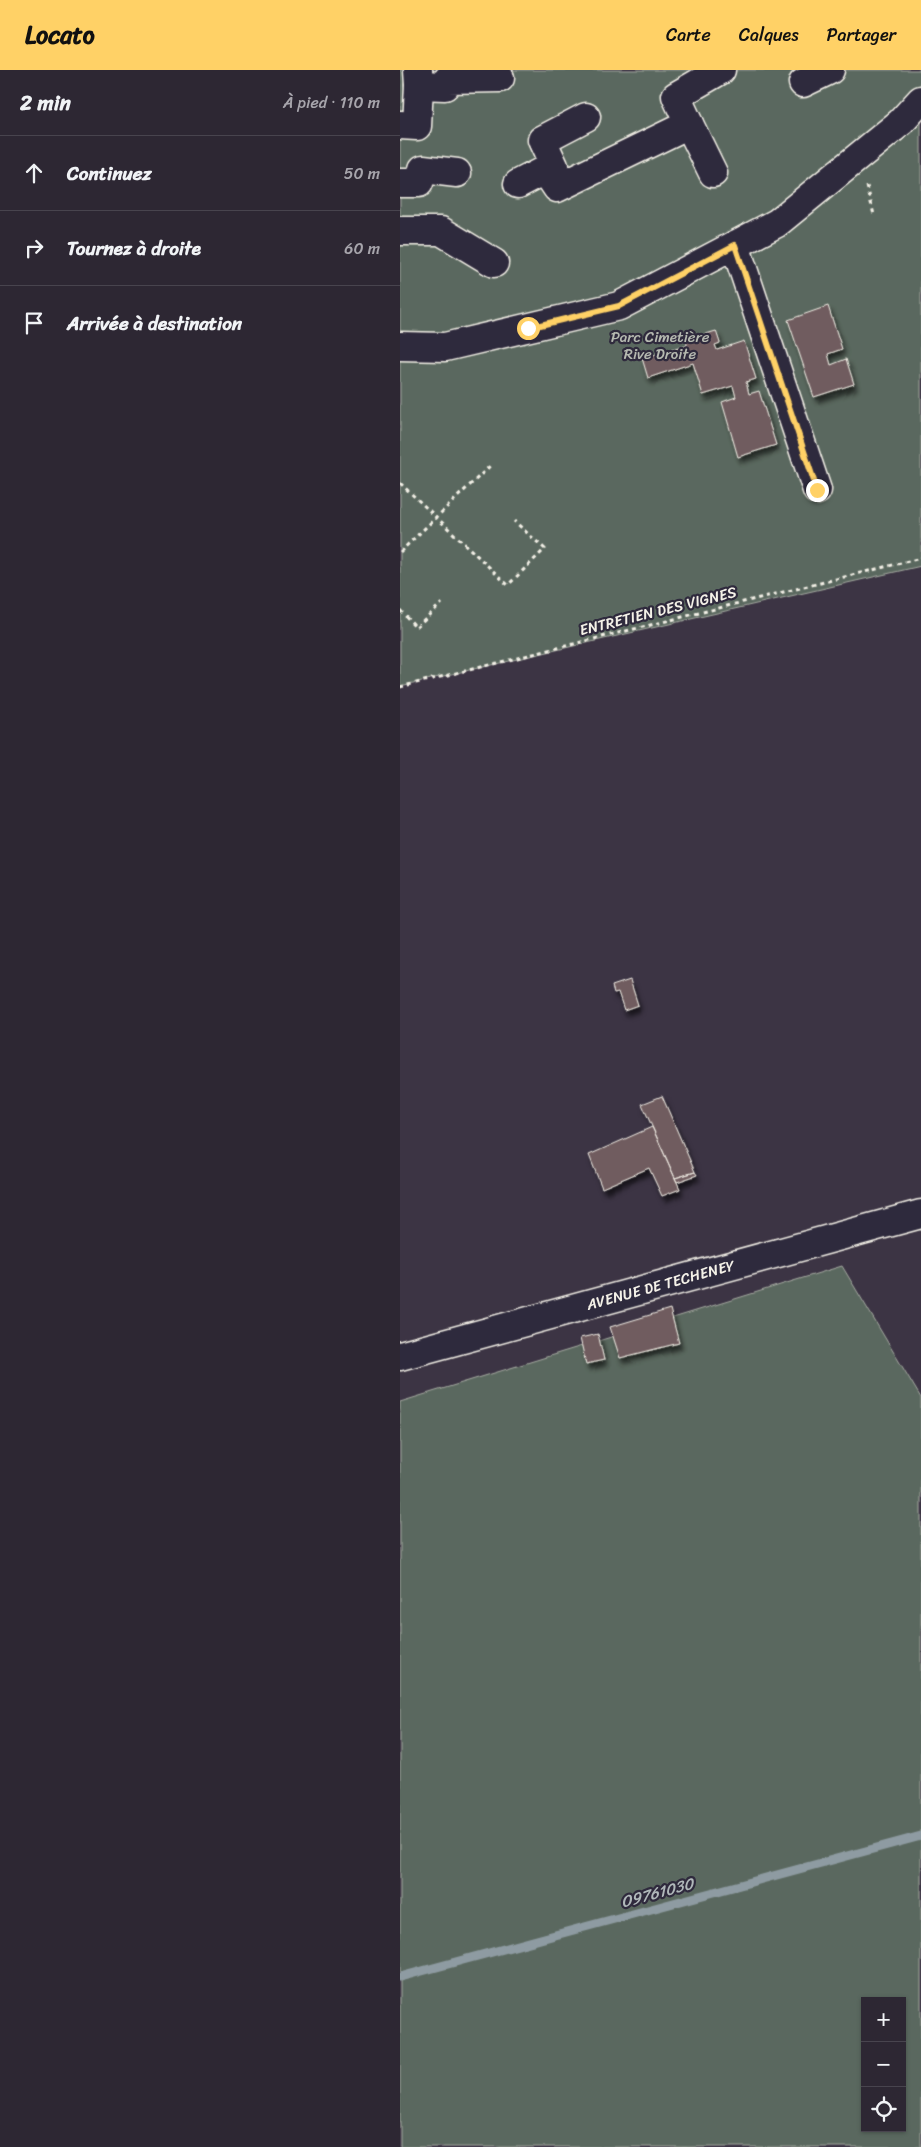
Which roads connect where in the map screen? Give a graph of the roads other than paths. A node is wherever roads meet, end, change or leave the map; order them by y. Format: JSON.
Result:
{"nodes":[{"id":1,"x":722,"y":70,"type":"edge"},
{"id":2,"x":830,"y":70,"type":"edge"},
{"id":3,"x":418,"y":77,"type":"edge"},
{"id":4,"x":500,"y":78,"type":"dead end"},
{"id":5,"x":803,"y":84,"type":"dead end"},
{"id":6,"x":921,"y":100,"type":"edge"},
{"id":7,"x":586,"y":117,"type":"dead end"},
{"id":8,"x":689,"y":124,"type":"junction"},
{"id":9,"x":400,"y":125,"type":"edge"},
{"id":10,"x":545,"y":170,"type":"junction"},
{"id":11,"x":457,"y":173,"type":"dead end"},
{"id":12,"x":713,"y":173,"type":"dead end"},
{"id":13,"x":400,"y":183,"type":"edge"},
{"id":14,"x":518,"y":184,"type":"dead end"},
{"id":15,"x":400,"y":231,"type":"edge"},
{"id":16,"x":735,"y":245,"type":"junction"},
{"id":17,"x":494,"y":263,"type":"dead end"},
{"id":18,"x":400,"y":346,"type":"edge"},
{"id":19,"x":817,"y":490,"type":"dead end"},
{"id":20,"x":921,"y":1214,"type":"edge"},
{"id":21,"x":400,"y":1356,"type":"edge"}],
"edges":[{"from":1,"to":8,"type":"street"},
{"from":2,"to":5,"type":"street"},
{"from":3,"to":4,"type":"street"},
{"from":3,"to":9,"type":"street"},
{"from":6,"to":16,"type":"street"},
{"from":7,"to":10,"type":"street"},
{"from":8,"to":10,"type":"street"},
{"from":8,"to":12,"type":"street"},
{"from":10,"to":14,"type":"street"},
{"from":11,"to":13,"type":"street"},
{"from":15,"to":17,"type":"street"},
{"from":16,"to":18,"type":"street"},
{"from":16,"to":19,"type":"street"},
{"from":20,"to":21,"type":"street","name":"AVENUE DE TECHENEY"}]}
